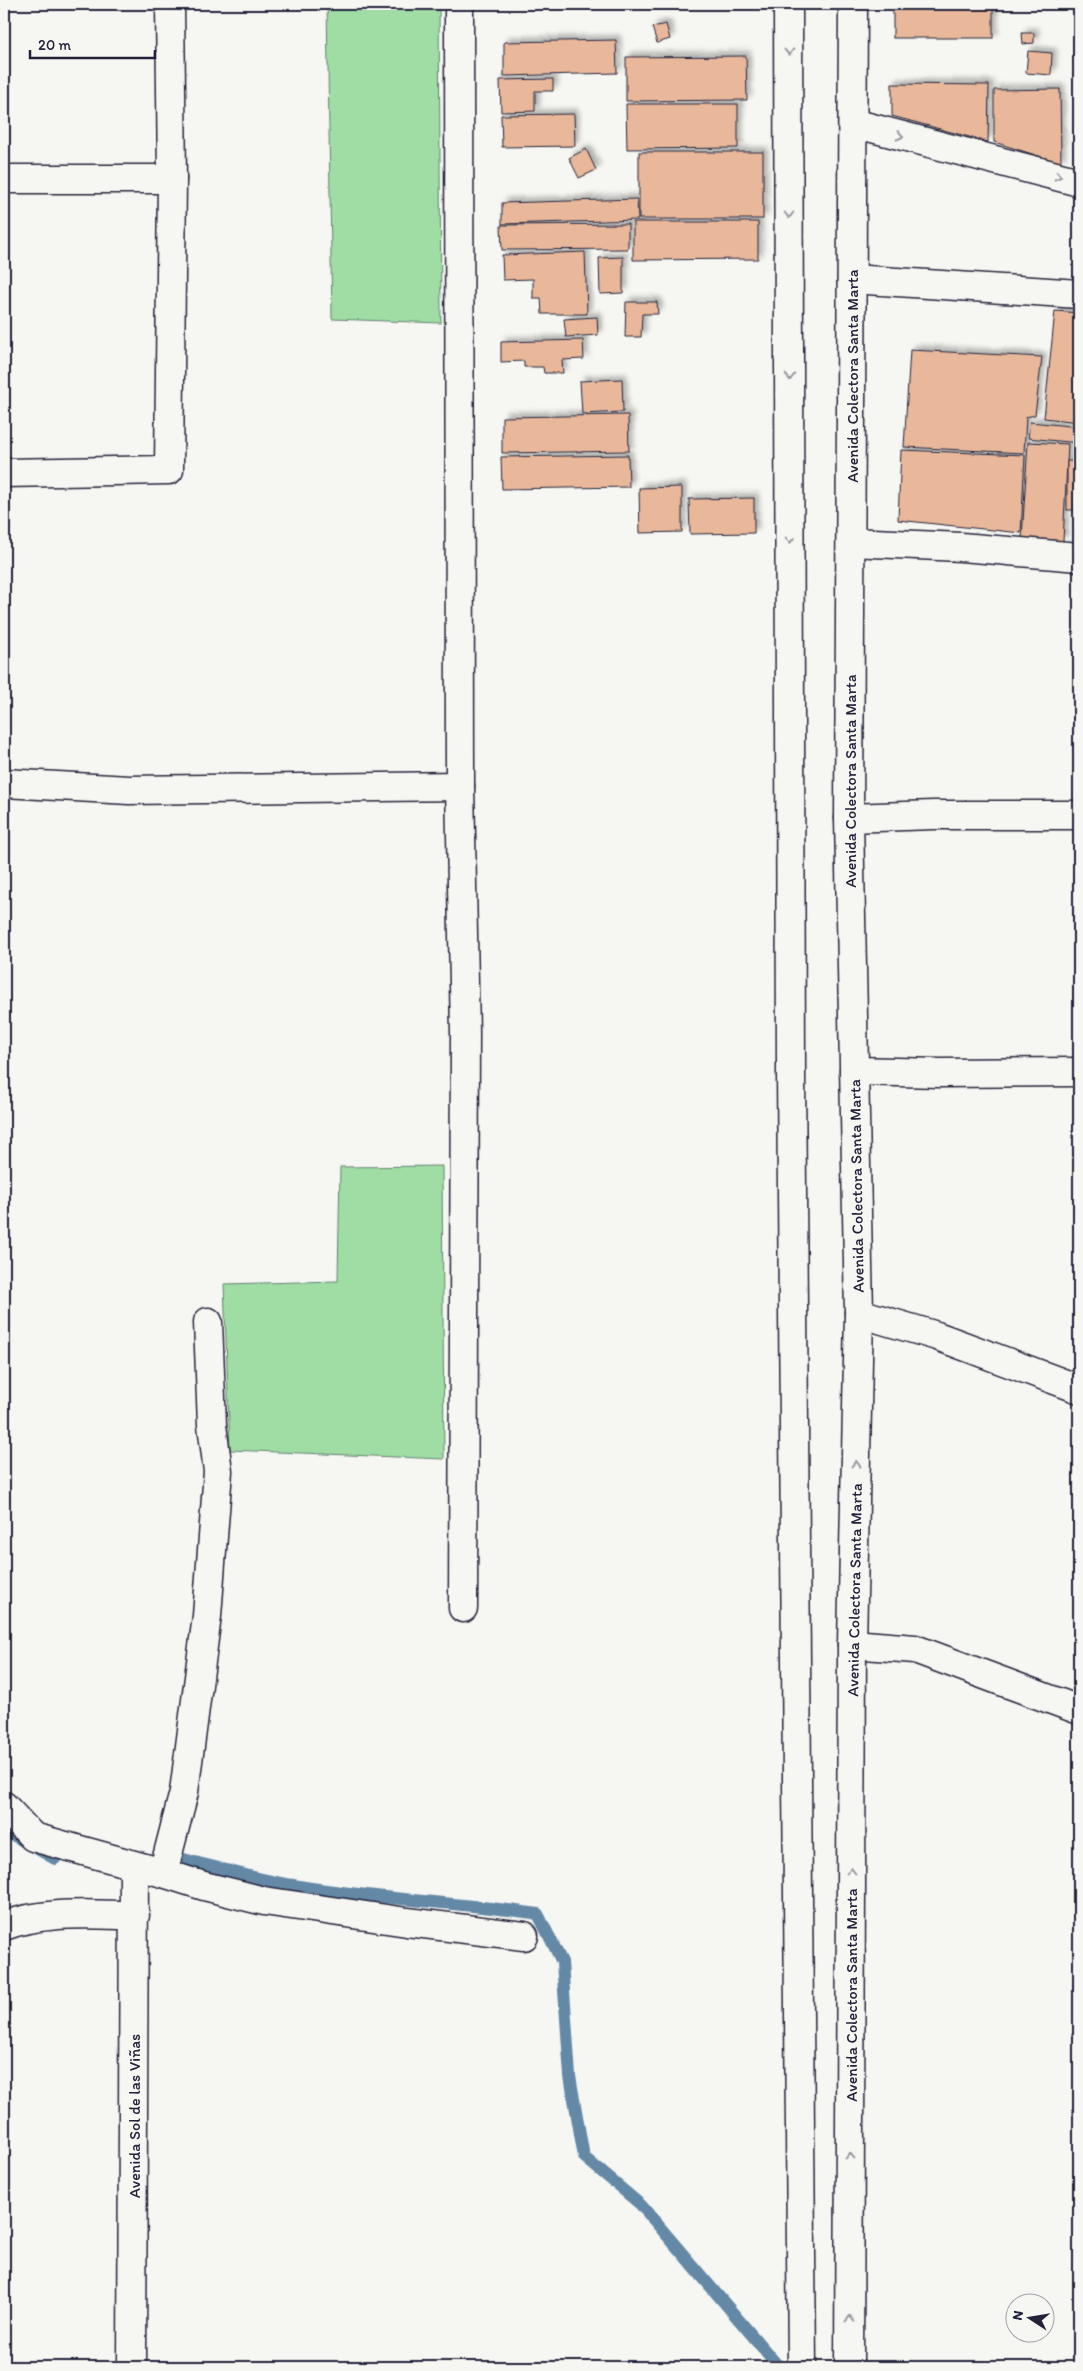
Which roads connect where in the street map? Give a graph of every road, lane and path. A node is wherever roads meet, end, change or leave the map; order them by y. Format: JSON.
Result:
{"nodes":[{"id":1,"x":170,"y":4,"type":"edge"},
{"id":2,"x":459,"y":4,"type":"edge"},
{"id":3,"x":788,"y":4,"type":"edge"},
{"id":4,"x":853,"y":4,"type":"edge"},
{"id":5,"x":853,"y":124,"type":"junction"},
{"id":6,"x":4,"y":179,"type":"edge"},
{"id":7,"x":172,"y":179,"type":"junction"},
{"id":8,"x":1079,"y":182,"type":"edge"},
{"id":9,"x":852,"y":278,"type":"junction"},
{"id":10,"x":1079,"y":294,"type":"edge"},
{"id":11,"x":4,"y":473,"type":"edge"},
{"id":12,"x":851,"y":542,"type":"junction"},
{"id":13,"x":1079,"y":557,"type":"edge"},
{"id":14,"x":4,"y":783,"type":"edge"},
{"id":15,"x":460,"y":786,"type":"junction"},
{"id":16,"x":1079,"y":815,"type":"edge"},
{"id":17,"x":849,"y":818,"type":"junction"},
{"id":18,"x":854,"y":1071,"type":"junction"},
{"id":19,"x":1079,"y":1072,"type":"edge"},
{"id":20,"x":859,"y":1313,"type":"junction"},
{"id":21,"x":208,"y":1322,"type":"dead end"},
{"id":22,"x":1079,"y":1389,"type":"edge"},
{"id":23,"x":463,"y":1608,"type":"dead end"},
{"id":24,"x":852,"y":1644,"type":"junction"},
{"id":25,"x":1079,"y":1710,"type":"edge"},
{"id":26,"x":4,"y":1806,"type":"edge"},
{"id":27,"x":134,"y":1866,"type":"junction"},
{"id":28,"x":163,"y":1873,"type":"junction"},
{"id":29,"x":135,"y":1915,"type":"junction"},
{"id":30,"x":4,"y":1926,"type":"edge"},
{"id":31,"x":524,"y":1936,"type":"dead end"},
{"id":32,"x":132,"y":2367,"type":"edge"},
{"id":33,"x":802,"y":2367,"type":"edge"},
{"id":34,"x":849,"y":2367,"type":"edge"}],
"edges":[{"from":1,"to":7,"type":"street"},
{"from":2,"to":15,"type":"street"},
{"from":3,"to":33,"type":"street","one_way":true},
{"from":4,"to":5,"type":"street","name":"Avenida Colectora Santa Marta"},
{"from":5,"to":8,"type":"street","one_way":true},
{"from":5,"to":9,"type":"street","name":"Avenida Colectora Santa Marta"},
{"from":6,"to":7,"type":"street"},
{"from":7,"to":11,"type":"street"},
{"from":9,"to":10,"type":"street"},
{"from":9,"to":12,"type":"street","name":"Avenida Colectora Santa Marta"},
{"from":12,"to":13,"type":"street"},
{"from":12,"to":17,"type":"street","name":"Avenida Colectora Santa Marta"},
{"from":14,"to":15,"type":"street"},
{"from":15,"to":23,"type":"street"},
{"from":16,"to":17,"type":"street"},
{"from":17,"to":18,"type":"street","name":"Avenida Colectora Santa Marta"},
{"from":18,"to":19,"type":"street"},
{"from":18,"to":20,"type":"street","name":"Avenida Colectora Santa Marta"},
{"from":20,"to":22,"type":"street"},
{"from":24,"to":20,"type":"street","name":"Avenida Colectora Santa Marta","one_way":true},
{"from":21,"to":28,"type":"street"},
{"from":24,"to":25,"type":"street"},
{"from":34,"to":24,"type":"street","name":"Avenida Colectora Santa Marta","one_way":true},
{"from":26,"to":27,"type":"street"},
{"from":27,"to":28,"type":"street"},
{"from":27,"to":29,"type":"street","name":"Avenida Sol de las Viñas"},
{"from":28,"to":31,"type":"street"},
{"from":29,"to":30,"type":"street"},
{"from":29,"to":32,"type":"street","name":"Avenida Sol de las Viñas"}]}
